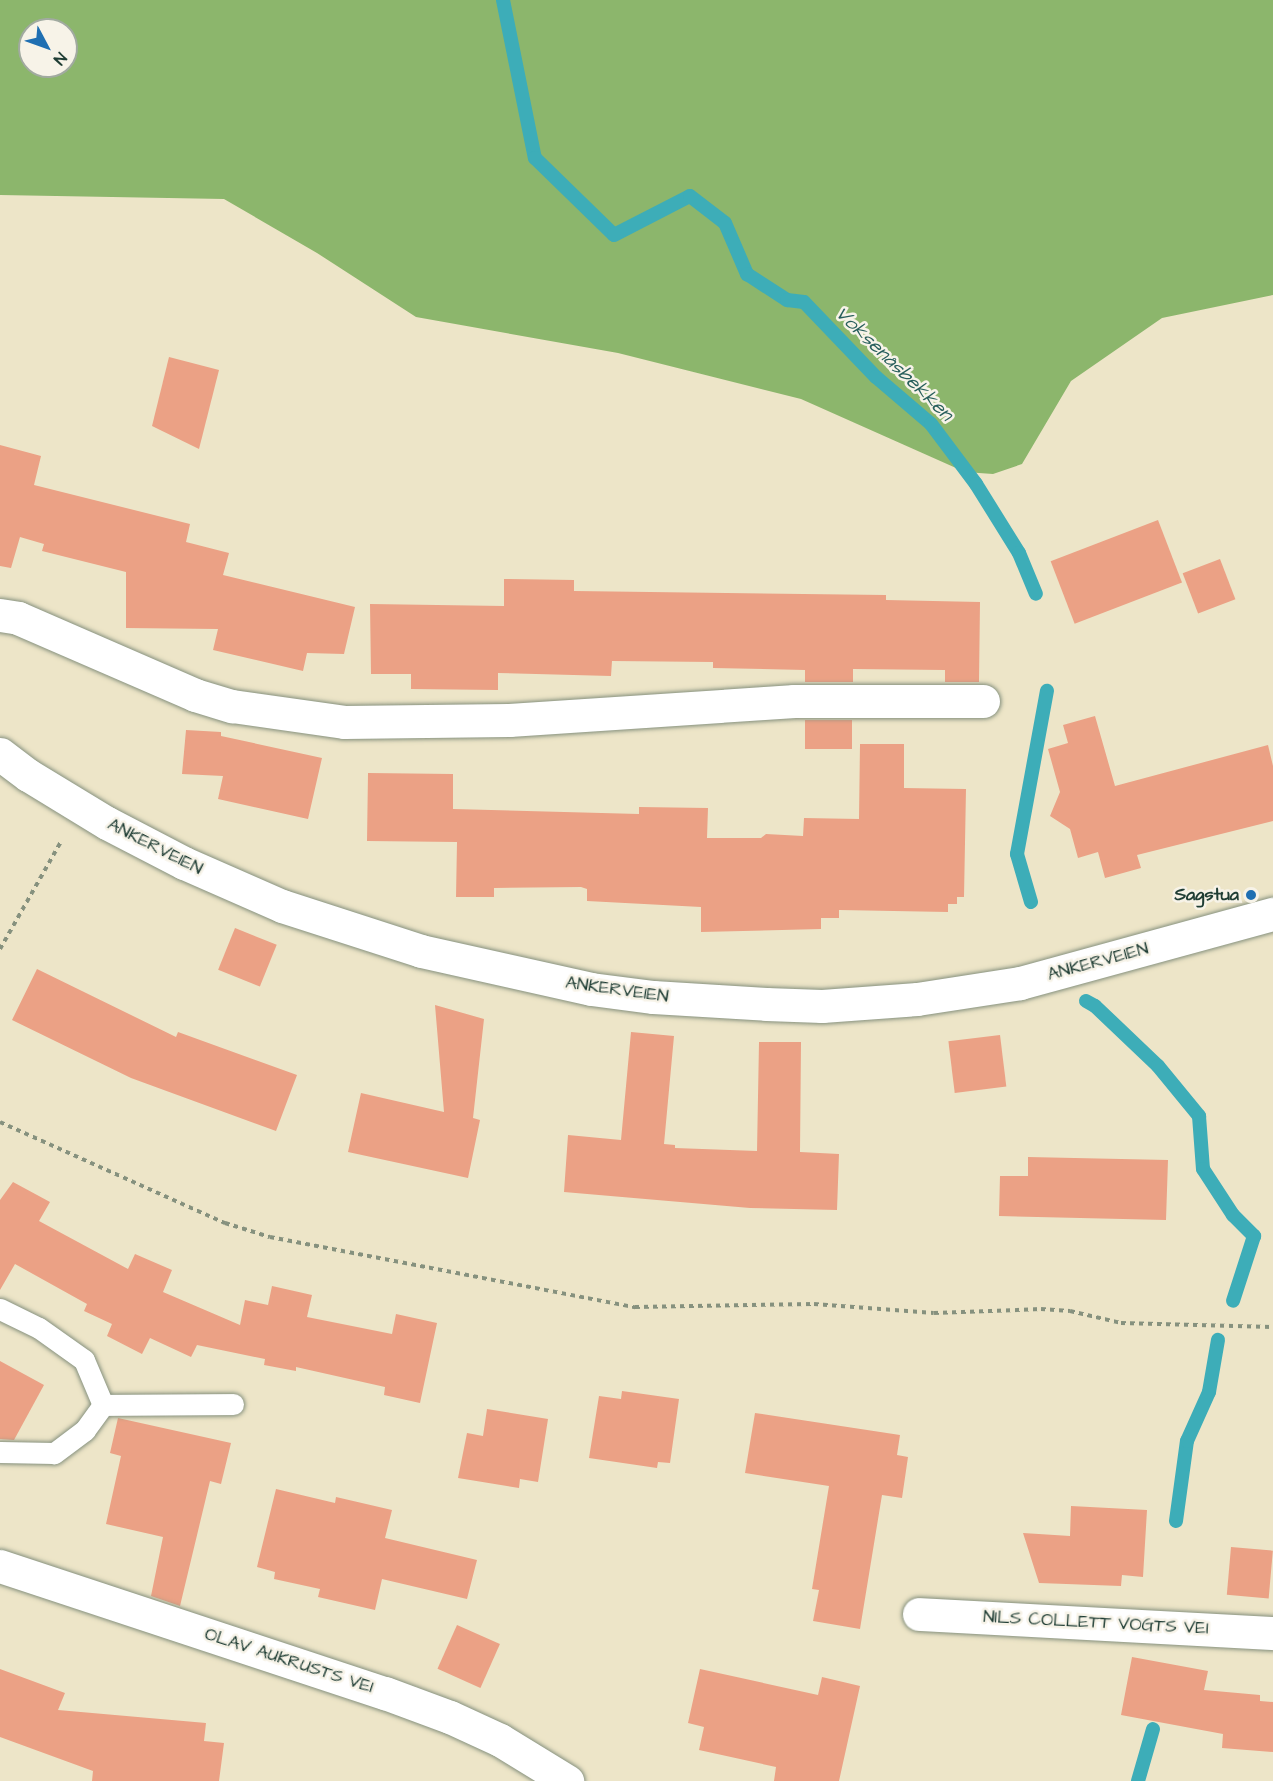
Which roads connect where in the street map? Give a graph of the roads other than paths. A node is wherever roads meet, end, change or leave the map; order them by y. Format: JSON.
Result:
{"nodes":[{"id":1,"x":0,"y":615,"type":"edge"},
{"id":2,"x":983,"y":701,"type":"dead end"},
{"id":3,"x":0,"y":754,"type":"edge"},
{"id":4,"x":1273,"y":914,"type":"edge"},
{"id":5,"x":0,"y":1309,"type":"edge"},
{"id":6,"x":233,"y":1404,"type":"dead end"},
{"id":7,"x":103,"y":1405,"type":"junction"},
{"id":8,"x":0,"y":1452,"type":"edge"},
{"id":9,"x":0,"y":1566,"type":"edge"},
{"id":10,"x":919,"y":1614,"type":"dead end"},
{"id":11,"x":1273,"y":1633,"type":"edge"},
{"id":12,"x":567,"y":1781,"type":"edge"}],
"edges":[{"from":1,"to":2,"type":"street"},
{"from":3,"to":4,"type":"street","name":"ANKERVEIEN"},
{"from":5,"to":7,"type":"lane"},
{"from":6,"to":7,"type":"lane"},
{"from":7,"to":8,"type":"lane"},
{"from":9,"to":12,"type":"street","name":"OLAV AUKRUSTS VEI"},
{"from":10,"to":11,"type":"street","name":"NILS COLLETT VOGTS VEI"}]}
